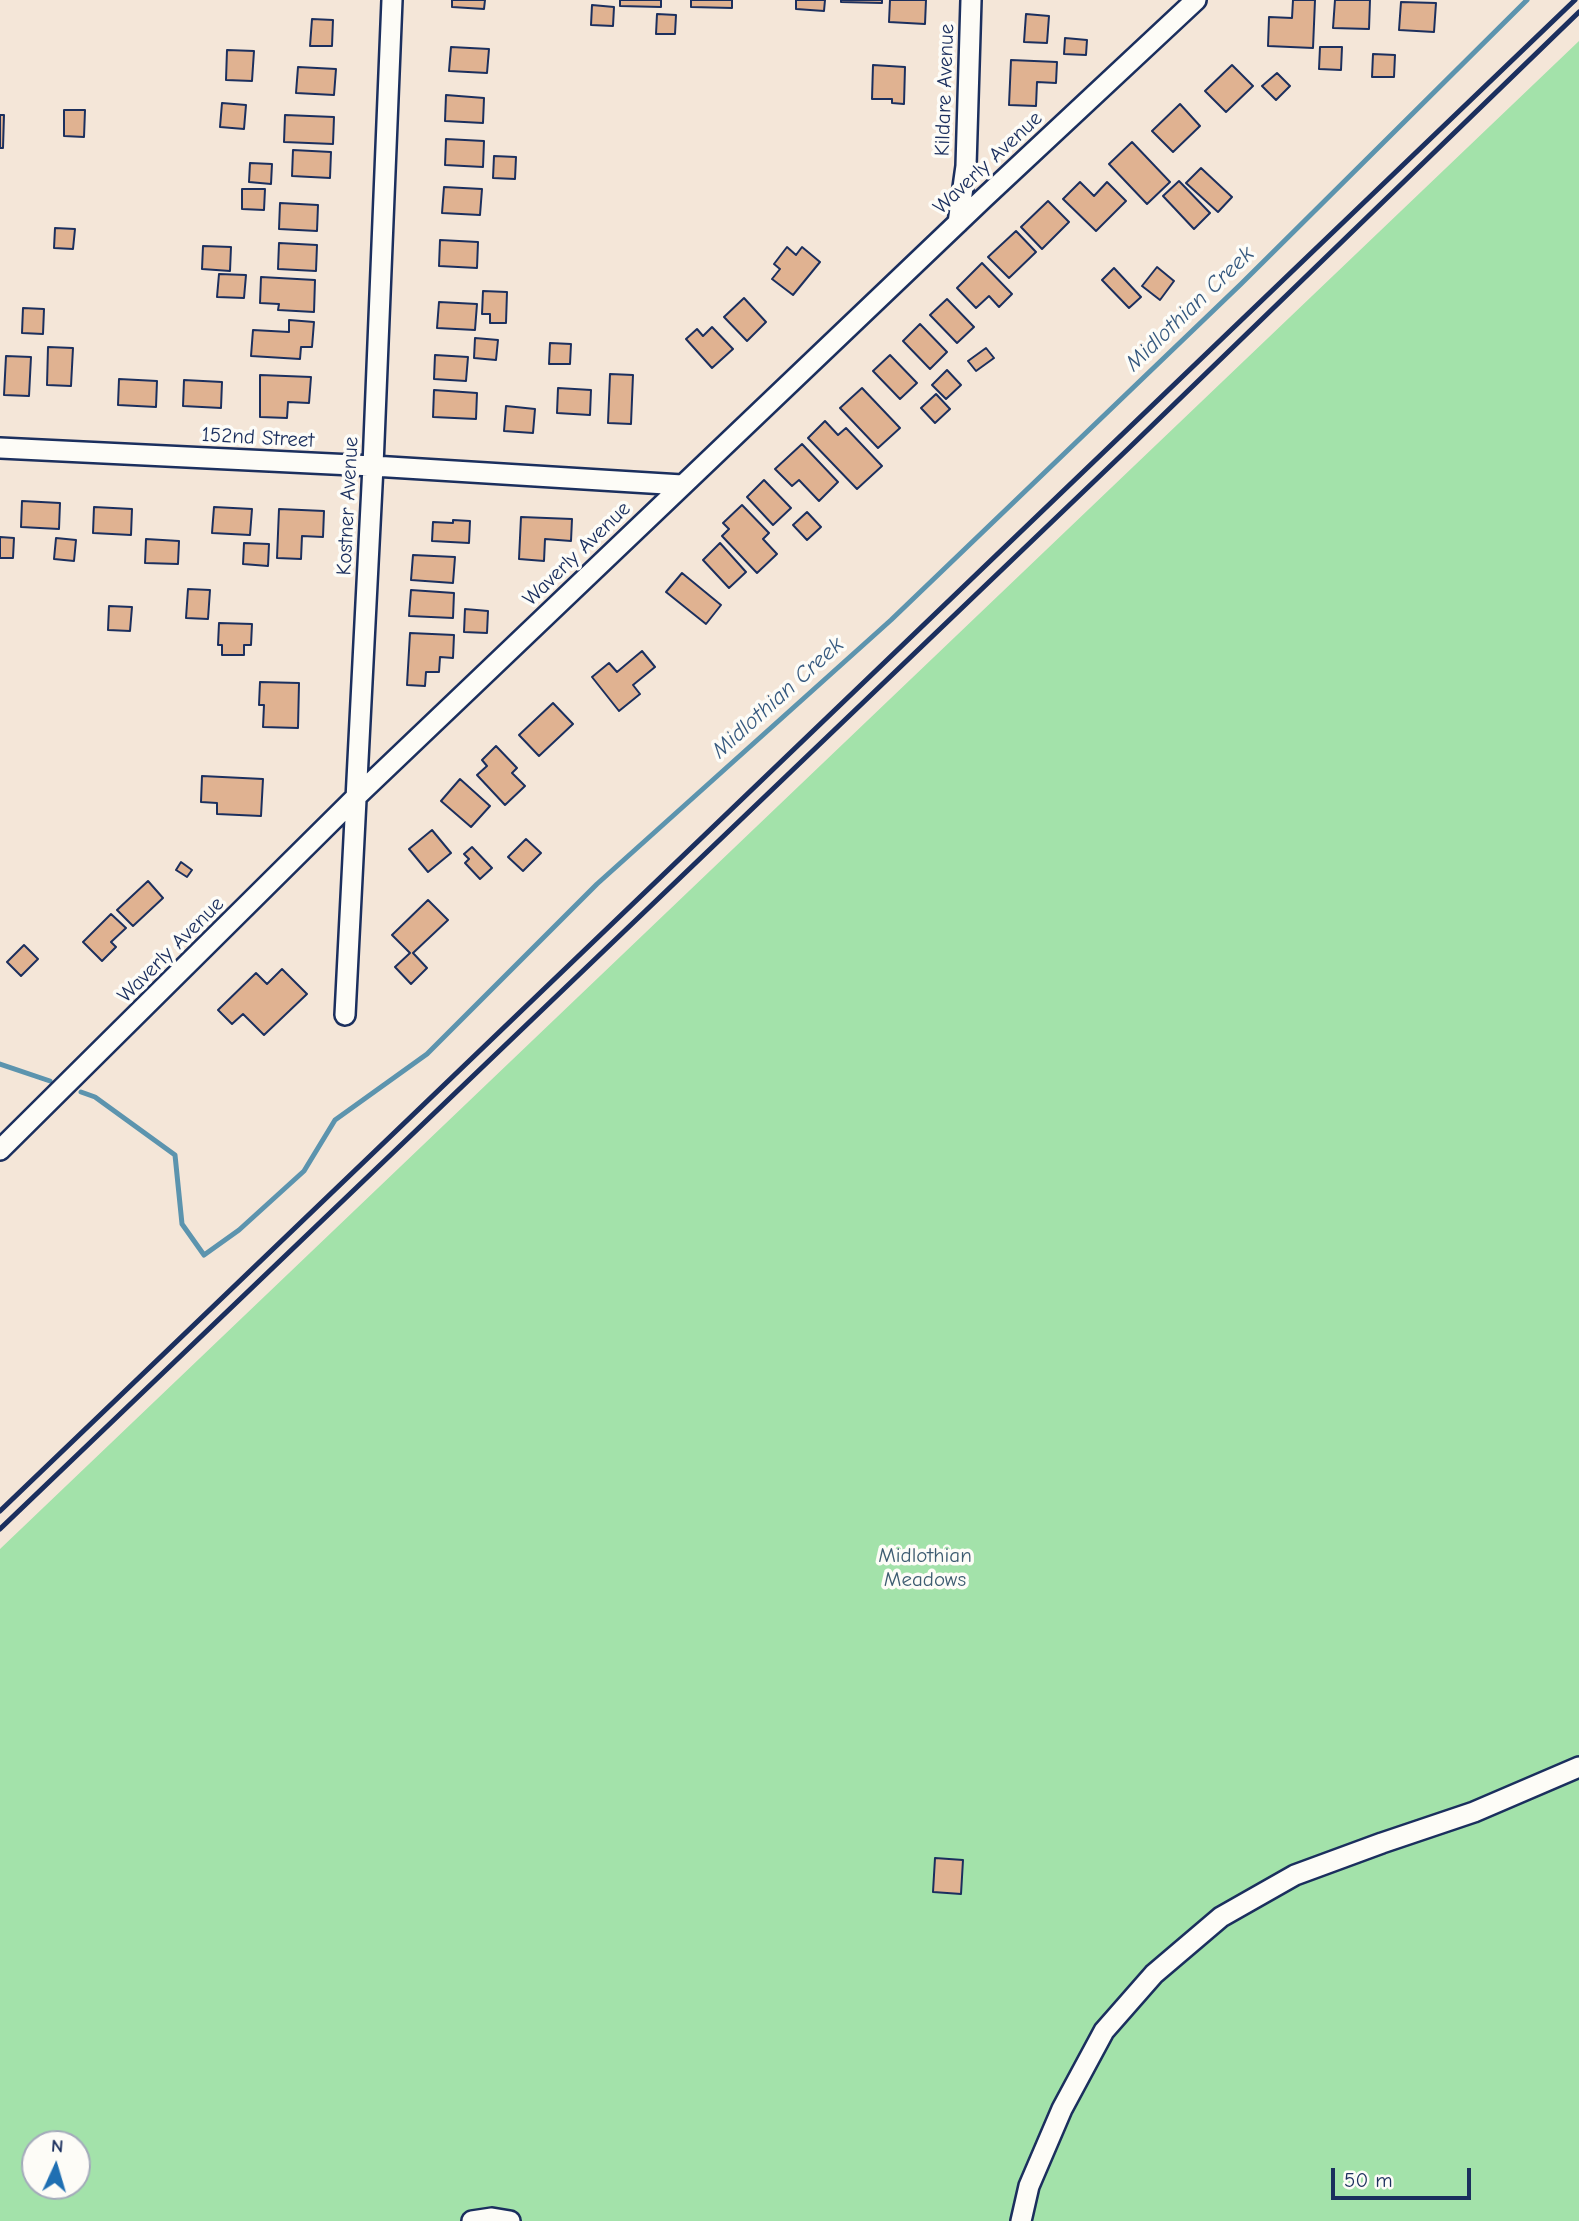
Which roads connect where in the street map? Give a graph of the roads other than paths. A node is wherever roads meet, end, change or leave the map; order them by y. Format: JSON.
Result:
{"nodes":[{"id":1,"x":392,"y":0,"type":"edge"},
{"id":2,"x":971,"y":0,"type":"edge"},
{"id":3,"x":1196,"y":0,"type":"edge"},
{"id":4,"x":958,"y":223,"type":"junction"},
{"id":5,"x":0,"y":448,"type":"edge"},
{"id":6,"x":373,"y":466,"type":"junction"},
{"id":7,"x":682,"y":485,"type":"junction"},
{"id":8,"x":357,"y":796,"type":"junction"},
{"id":9,"x":345,"y":1015,"type":"dead end"},
{"id":10,"x":0,"y":1150,"type":"edge"},
{"id":11,"x":1579,"y":1767,"type":"edge"},
{"id":12,"x":472,"y":2221,"type":"edge"},
{"id":13,"x":510,"y":2221,"type":"edge"},
{"id":14,"x":1021,"y":2221,"type":"edge"}],
"edges":[{"from":1,"to":6,"type":"street","name":"Kostner Avenue"},
{"from":2,"to":4,"type":"street","name":"Kildare Avenue"},
{"from":3,"to":4,"type":"street","name":"Waverly Avenue"},
{"from":4,"to":7,"type":"street","name":"Waverly Avenue"},
{"from":5,"to":6,"type":"street","name":"152nd Street"},
{"from":6,"to":7,"type":"street","name":"152nd Street"},
{"from":6,"to":8,"type":"street","name":"Kostner Avenue"},
{"from":7,"to":8,"type":"street","name":"Waverly Avenue"},
{"from":8,"to":9,"type":"street","name":"Kostner Avenue"},
{"from":8,"to":10,"type":"street","name":"Waverly Avenue"},
{"from":11,"to":14,"type":"street"},
{"from":12,"to":13,"type":"street"}]}
